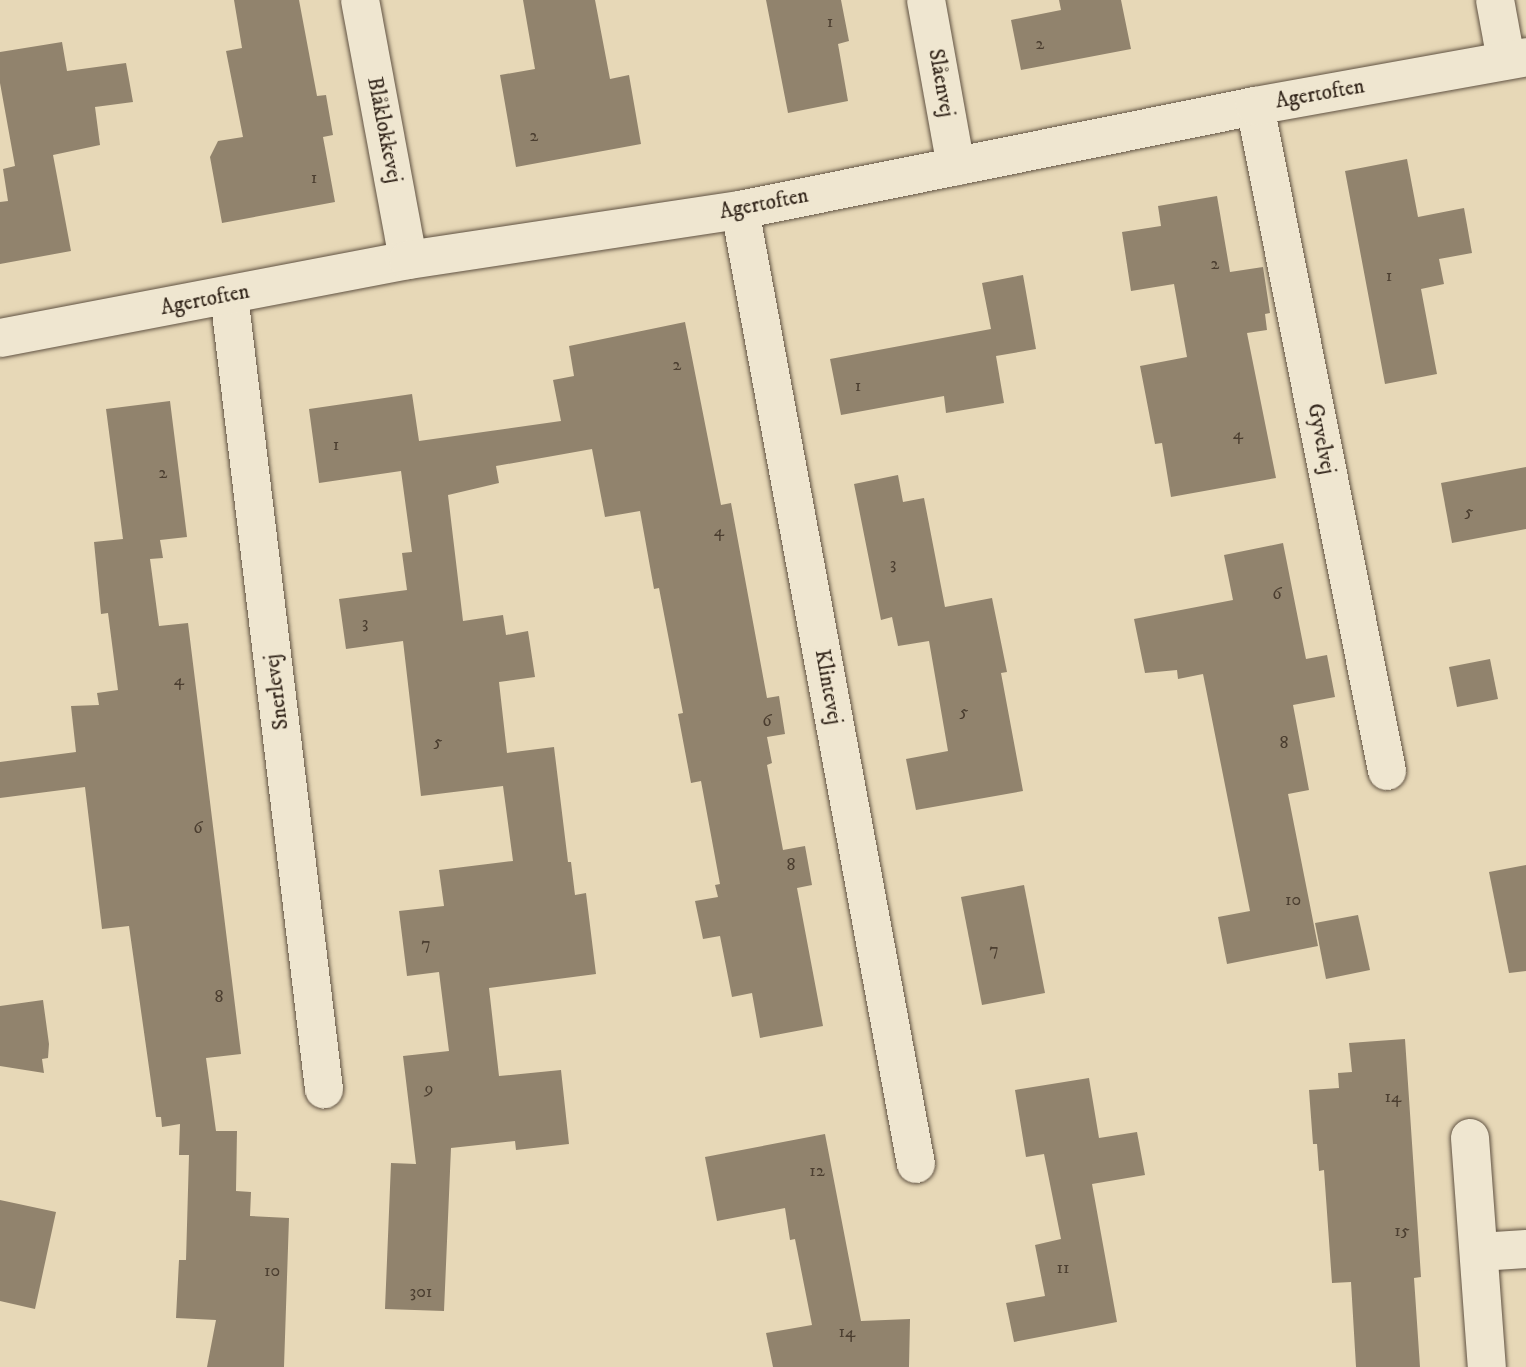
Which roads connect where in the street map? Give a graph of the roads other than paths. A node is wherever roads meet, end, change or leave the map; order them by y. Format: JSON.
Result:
{"nodes":[{"id":1,"x":360,"y":0,"type":"edge"},
{"id":2,"x":926,"y":0,"type":"edge"},
{"id":3,"x":1495,"y":0,"type":"edge"},
{"id":4,"x":1516,"y":59,"type":"edge"},
{"id":5,"x":1255,"y":106,"type":"junction"},
{"id":6,"x":956,"y":166,"type":"junction"},
{"id":7,"x":740,"y":210,"type":"junction"},
{"id":8,"x":408,"y":260,"type":"junction"},
{"id":9,"x":229,"y":295,"type":"junction"},
{"id":10,"x":0,"y":338,"type":"edge"},
{"id":11,"x":1387,"y":771,"type":"dead end"},
{"id":12,"x":324,"y":1089,"type":"dead end"},
{"id":13,"x":1470,"y":1138,"type":"dead end"},
{"id":14,"x":916,"y":1164,"type":"dead end"},
{"id":15,"x":1526,"y":1250,"type":"edge"},
{"id":16,"x":1479,"y":1252,"type":"junction"},
{"id":17,"x":1487,"y":1367,"type":"edge"}],
"edges":[{"from":1,"to":8,"type":"street","name":"Blåklokkevej"},
{"from":2,"to":6,"type":"street","name":"Slåenvej"},
{"from":3,"to":4,"type":"street"},
{"from":4,"to":5,"type":"street","name":"Agertoften"},
{"from":5,"to":6,"type":"street","name":"Agertoften"},
{"from":5,"to":11,"type":"street","name":"Gyvelvej"},
{"from":6,"to":7,"type":"street","name":"Agertoften"},
{"from":7,"to":8,"type":"street","name":"Agertoften"},
{"from":7,"to":14,"type":"street","name":"Klintevej"},
{"from":8,"to":9,"type":"street","name":"Agertoften"},
{"from":9,"to":10,"type":"street","name":"Agertoften"},
{"from":9,"to":12,"type":"street","name":"Snerlevej"},
{"from":13,"to":16,"type":"street"},
{"from":15,"to":16,"type":"street"},
{"from":16,"to":17,"type":"street"}]}
